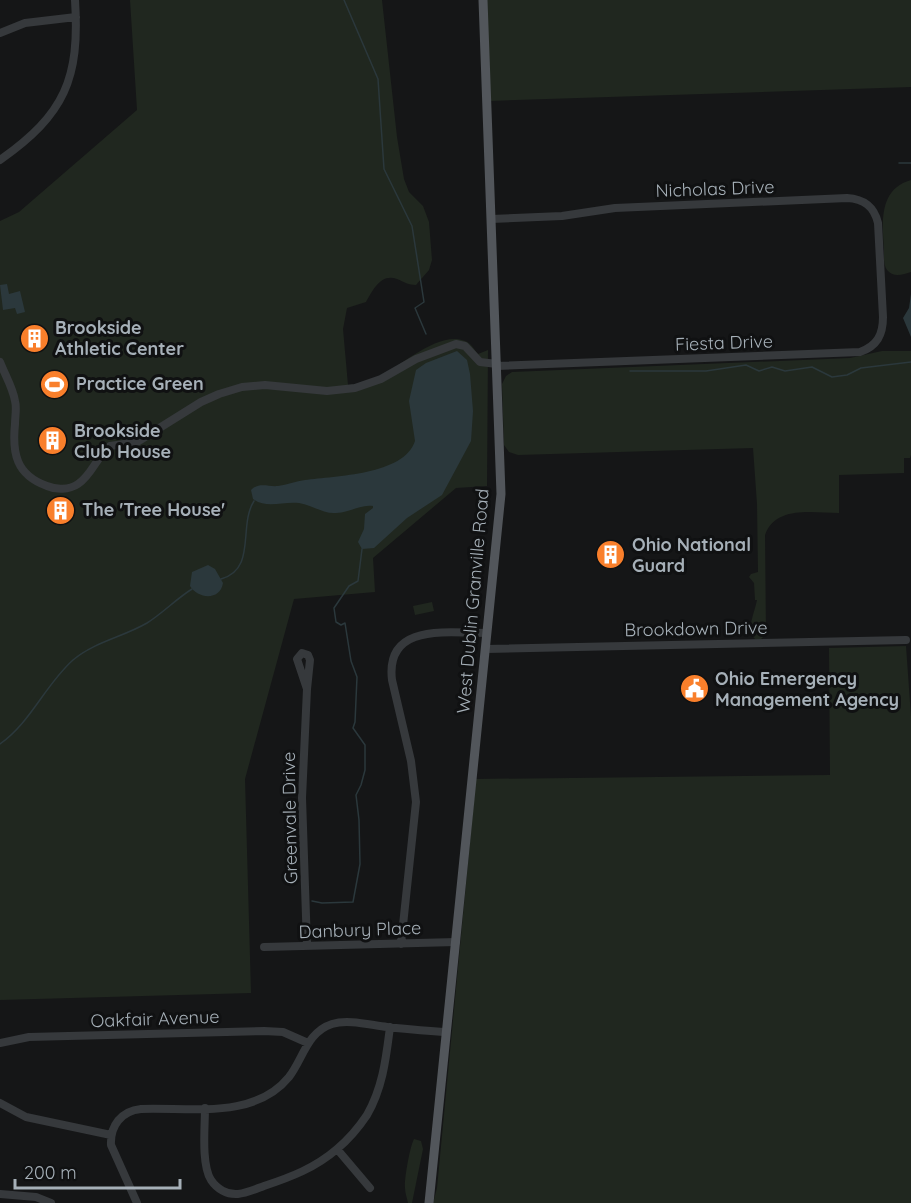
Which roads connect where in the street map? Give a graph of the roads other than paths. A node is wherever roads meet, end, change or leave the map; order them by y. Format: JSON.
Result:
{"nodes":[{"id":1,"x":75,"y":0,"type":"edge"},
{"id":2,"x":483,"y":0,"type":"edge"},
{"id":3,"x":76,"y":17,"type":"junction"},
{"id":4,"x":0,"y":33,"type":"edge"},
{"id":5,"x":0,"y":160,"type":"edge"},
{"id":6,"x":491,"y":219,"type":"junction"},
{"id":7,"x":880,"y":272,"type":"joint"},
{"id":8,"x":0,"y":362,"type":"edge"},
{"id":9,"x":497,"y":365,"type":"junction"},
{"id":10,"x":487,"y":633,"type":"junction"},
{"id":11,"x":906,"y":640,"type":"dead end"},
{"id":12,"x":486,"y":649,"type":"junction"},
{"id":13,"x":307,"y":689,"type":"dead end"},
{"id":14,"x":456,"y":942,"type":"junction"},
{"id":15,"x":401,"y":944,"type":"junction"},
{"id":16,"x":307,"y":946,"type":"junction"},
{"id":17,"x":264,"y":948,"type":"dead end"},
{"id":18,"x":390,"y":1027,"type":"junction"},
{"id":19,"x":446,"y":1032,"type":"junction"},
{"id":20,"x":0,"y":1043,"type":"edge"},
{"id":21,"x":308,"y":1043,"type":"junction"},
{"id":22,"x":0,"y":1103,"type":"edge"},
{"id":23,"x":205,"y":1108,"type":"junction"},
{"id":24,"x":111,"y":1135,"type":"junction"},
{"id":25,"x":337,"y":1149,"type":"junction"},
{"id":26,"x":370,"y":1188,"type":"dead end"},
{"id":27,"x":0,"y":1194,"type":"edge"},
{"id":28,"x":51,"y":1203,"type":"edge"},
{"id":29,"x":137,"y":1203,"type":"edge"},
{"id":30,"x":429,"y":1203,"type":"edge"}],
"edges":[{"from":1,"to":3,"type":"street"},
{"from":2,"to":6,"type":"main road","name":"West Dublin Granville Road"},
{"from":3,"to":4,"type":"street"},
{"from":3,"to":5,"type":"street"},
{"from":6,"to":7,"type":"street","name":"Nicholas Drive"},
{"from":6,"to":9,"type":"main road","name":"West Dublin Granville Road"},
{"from":7,"to":9,"type":"street","name":"Fiesta Drive"},
{"from":8,"to":9,"type":"street"},
{"from":9,"to":10,"type":"main road","name":"West Dublin Granville Road"},
{"from":10,"to":12,"type":"main road","name":"West Dublin Granville Road"},
{"from":10,"to":15,"type":"street"},
{"from":11,"to":12,"type":"street","name":"Brookdown Drive"},
{"from":12,"to":14,"type":"main road","name":"West Dublin Granville Road"},
{"from":13,"to":16,"type":"street","name":"Greenvale Drive"},
{"from":14,"to":15,"type":"street","name":"Danbury Place"},
{"from":14,"to":19,"type":"main road","name":"West Dublin Granville Road"},
{"from":15,"to":16,"type":"street","name":"Danbury Place"},
{"from":16,"to":17,"type":"street","name":"Danbury Place"},
{"from":18,"to":19,"type":"street"},
{"from":18,"to":21,"type":"street"},
{"from":18,"to":25,"type":"street"},
{"from":19,"to":30,"type":"main road","name":"West Dublin Granville Road"},
{"from":20,"to":21,"type":"street","name":"Oakfair Avenue"},
{"from":21,"to":23,"type":"street"},
{"from":22,"to":24,"type":"street"},
{"from":23,"to":24,"type":"street"},
{"from":23,"to":25,"type":"street"},
{"from":24,"to":29,"type":"street"},
{"from":25,"to":26,"type":"street"},
{"from":27,"to":28,"type":"street"}]}
